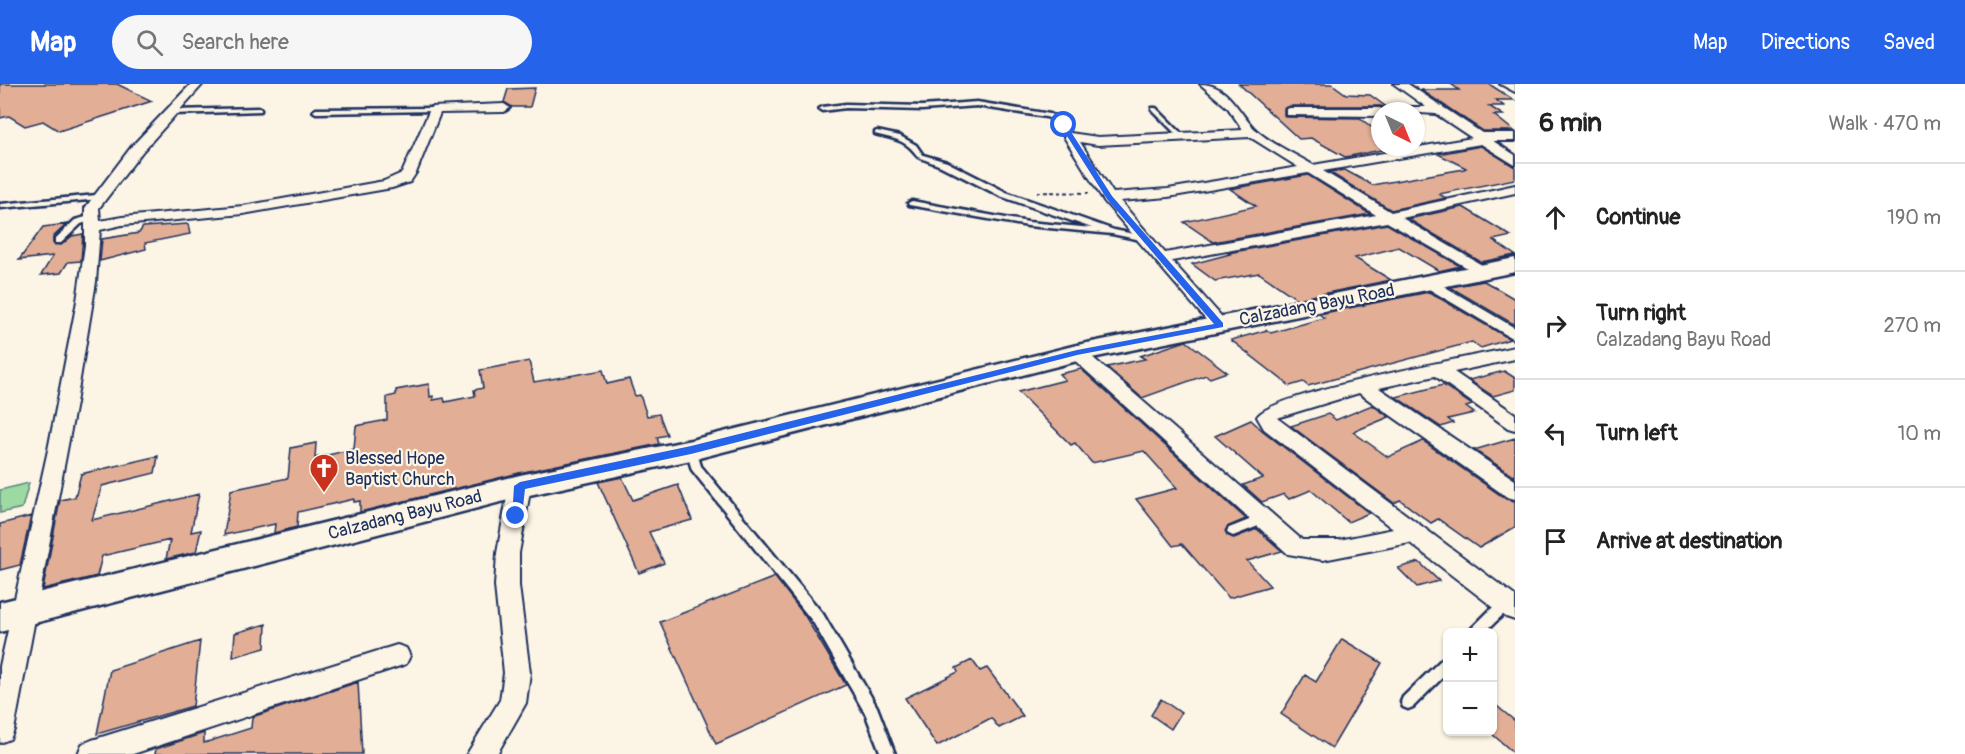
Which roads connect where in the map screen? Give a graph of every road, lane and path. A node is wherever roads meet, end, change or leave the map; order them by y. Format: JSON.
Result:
{"nodes":[{"id":1,"x":197,"y":84,"type":"edge"},
{"id":2,"x":1206,"y":84,"type":"edge"},
{"id":3,"x":1400,"y":84,"type":"edge"},
{"id":4,"x":1506,"y":84,"type":"edge"},
{"id":5,"x":1515,"y":89,"type":"edge"},
{"id":6,"x":504,"y":108,"type":"dead end"},
{"id":7,"x":822,"y":109,"type":"dead end"},
{"id":8,"x":1154,"y":109,"type":"dead end"},
{"id":9,"x":260,"y":110,"type":"dead end"},
{"id":10,"x":435,"y":110,"type":"junction"},
{"id":11,"x":1425,"y":110,"type":"edge"},
{"id":12,"x":1439,"y":110,"type":"junction"},
{"id":13,"x":316,"y":111,"type":"dead end"},
{"id":14,"x":173,"y":112,"type":"junction"},
{"id":15,"x":1290,"y":112,"type":"dead end"},
{"id":16,"x":1371,"y":112,"type":"edge"},
{"id":17,"x":1252,"y":132,"type":"junction"},
{"id":18,"x":877,"y":133,"type":"dead end"},
{"id":19,"x":1181,"y":136,"type":"junction"},
{"id":20,"x":1070,"y":137,"type":"junction"},
{"id":21,"x":1515,"y":137,"type":"edge"},
{"id":22,"x":1481,"y":138,"type":"junction"},
{"id":23,"x":1515,"y":161,"type":"edge"},
{"id":24,"x":1309,"y":169,"type":"junction"},
{"id":25,"x":1515,"y":189,"type":"edge"},
{"id":26,"x":1003,"y":194,"type":"junction"},
{"id":27,"x":97,"y":198,"type":"junction"},
{"id":28,"x":1109,"y":198,"type":"junction"},
{"id":29,"x":912,"y":203,"type":"dead end"},
{"id":30,"x":0,"y":206,"type":"edge"},
{"id":31,"x":1389,"y":217,"type":"junction"},
{"id":32,"x":93,"y":222,"type":"junction"},
{"id":33,"x":1112,"y":232,"type":"junction"},
{"id":34,"x":1147,"y":239,"type":"junction"},
{"id":35,"x":58,"y":241,"type":"dead end"},
{"id":36,"x":1162,"y":258,"type":"junction"},
{"id":37,"x":1515,"y":265,"type":"edge"},
{"id":38,"x":1484,"y":271,"type":"junction"},
{"id":39,"x":1430,"y":283,"type":"junction"},
{"id":40,"x":1220,"y":325,"type":"junction"},
{"id":41,"x":1515,"y":335,"type":"edge"},
{"id":42,"x":1077,"y":353,"type":"junction"},
{"id":43,"x":1515,"y":353,"type":"edge"},
{"id":44,"x":1440,"y":371,"type":"junction"},
{"id":45,"x":1362,"y":386,"type":"junction"},
{"id":46,"x":1515,"y":423,"type":"edge"},
{"id":47,"x":691,"y":450,"type":"junction"},
{"id":48,"x":520,"y":486,"type":"junction"},
{"id":49,"x":1515,"y":491,"type":"edge"},
{"id":50,"x":1262,"y":520,"type":"junction"},
{"id":51,"x":1233,"y":531,"type":"dead end"},
{"id":52,"x":1414,"y":533,"type":"junction"},
{"id":53,"x":1510,"y":607,"type":"edge"},
{"id":54,"x":11,"y":614,"type":"edge"},
{"id":55,"x":1483,"y":628,"type":"edge"},
{"id":56,"x":397,"y":656,"type":"dead end"},
{"id":57,"x":1443,"y":667,"type":"edge"},
{"id":58,"x":1408,"y":702,"type":"dead end"},
{"id":59,"x":0,"y":730,"type":"edge"},
{"id":60,"x":92,"y":754,"type":"edge"},
{"id":61,"x":481,"y":754,"type":"edge"},
{"id":62,"x":888,"y":754,"type":"edge"}],
"edges":[{"from":1,"to":14,"type":"street"},
{"from":2,"to":17,"type":"street"},
{"from":3,"to":12,"type":"street"},
{"from":4,"to":5,"type":"street"},
{"from":6,"to":10,"type":"street"},
{"from":7,"to":20,"type":"lane"},
{"from":8,"to":19,"type":"lane"},
{"from":9,"to":14,"type":"lane"},
{"from":10,"to":13,"type":"lane"},
{"from":10,"to":32,"type":"street"},
{"from":11,"to":12,"type":"street"},
{"from":12,"to":22,"type":"street"},
{"from":14,"to":27,"type":"street"},
{"from":15,"to":16,"type":"street"},
{"from":17,"to":19,"type":"street"},
{"from":17,"to":24,"type":"street"},
{"from":18,"to":26,"type":"lane"},
{"from":19,"to":20,"type":"street"},
{"from":20,"to":28,"type":"street"},
{"from":21,"to":22,"type":"street"},
{"from":22,"to":23,"type":"street"},
{"from":22,"to":24,"type":"street"},
{"from":24,"to":28,"type":"street"},
{"from":24,"to":31,"type":"street"},
{"from":25,"to":31,"type":"street"},
{"from":26,"to":28,"type":"path"},
{"from":26,"to":33,"type":"lane"},
{"from":27,"to":30,"type":"lane"},
{"from":27,"to":32,"type":"street"},
{"from":28,"to":34,"type":"street"},
{"from":29,"to":33,"type":"lane"},
{"from":31,"to":36,"type":"street"},
{"from":31,"to":38,"type":"street"},
{"from":32,"to":35,"type":"lane"},
{"from":32,"to":54,"type":"street"},
{"from":33,"to":34,"type":"lane"},
{"from":34,"to":36,"type":"street"},
{"from":36,"to":40,"type":"street"},
{"from":37,"to":38,"type":"street","name":"Calzadang Bayu Road"},
{"from":38,"to":39,"type":"street","name":"Calzadang Bayu Road"},
{"from":39,"to":40,"type":"street","name":"Calzadang Bayu Road"},
{"from":39,"to":41,"type":"street"},
{"from":40,"to":42,"type":"street","name":"Calzadang Bayu Road"},
{"from":42,"to":47,"type":"street","name":"Calzadang Bayu Road"},
{"from":42,"to":50,"type":"street"},
{"from":43,"to":44,"type":"street"},
{"from":44,"to":45,"type":"street"},
{"from":44,"to":46,"type":"street"},
{"from":45,"to":49,"type":"street"},
{"from":45,"to":52,"type":"street"},
{"from":47,"to":48,"type":"street","name":"Calzadang Bayu Road"},
{"from":47,"to":62,"type":"lane"},
{"from":48,"to":54,"type":"street","name":"Calzadang Bayu Road"},
{"from":48,"to":61,"type":"street"},
{"from":50,"to":51,"type":"lane"},
{"from":50,"to":52,"type":"street"},
{"from":52,"to":53,"type":"street"},
{"from":53,"to":55,"type":"lane"},
{"from":54,"to":59,"type":"street"},
{"from":56,"to":60,"type":"street"},
{"from":57,"to":58,"type":"lane"}]}
